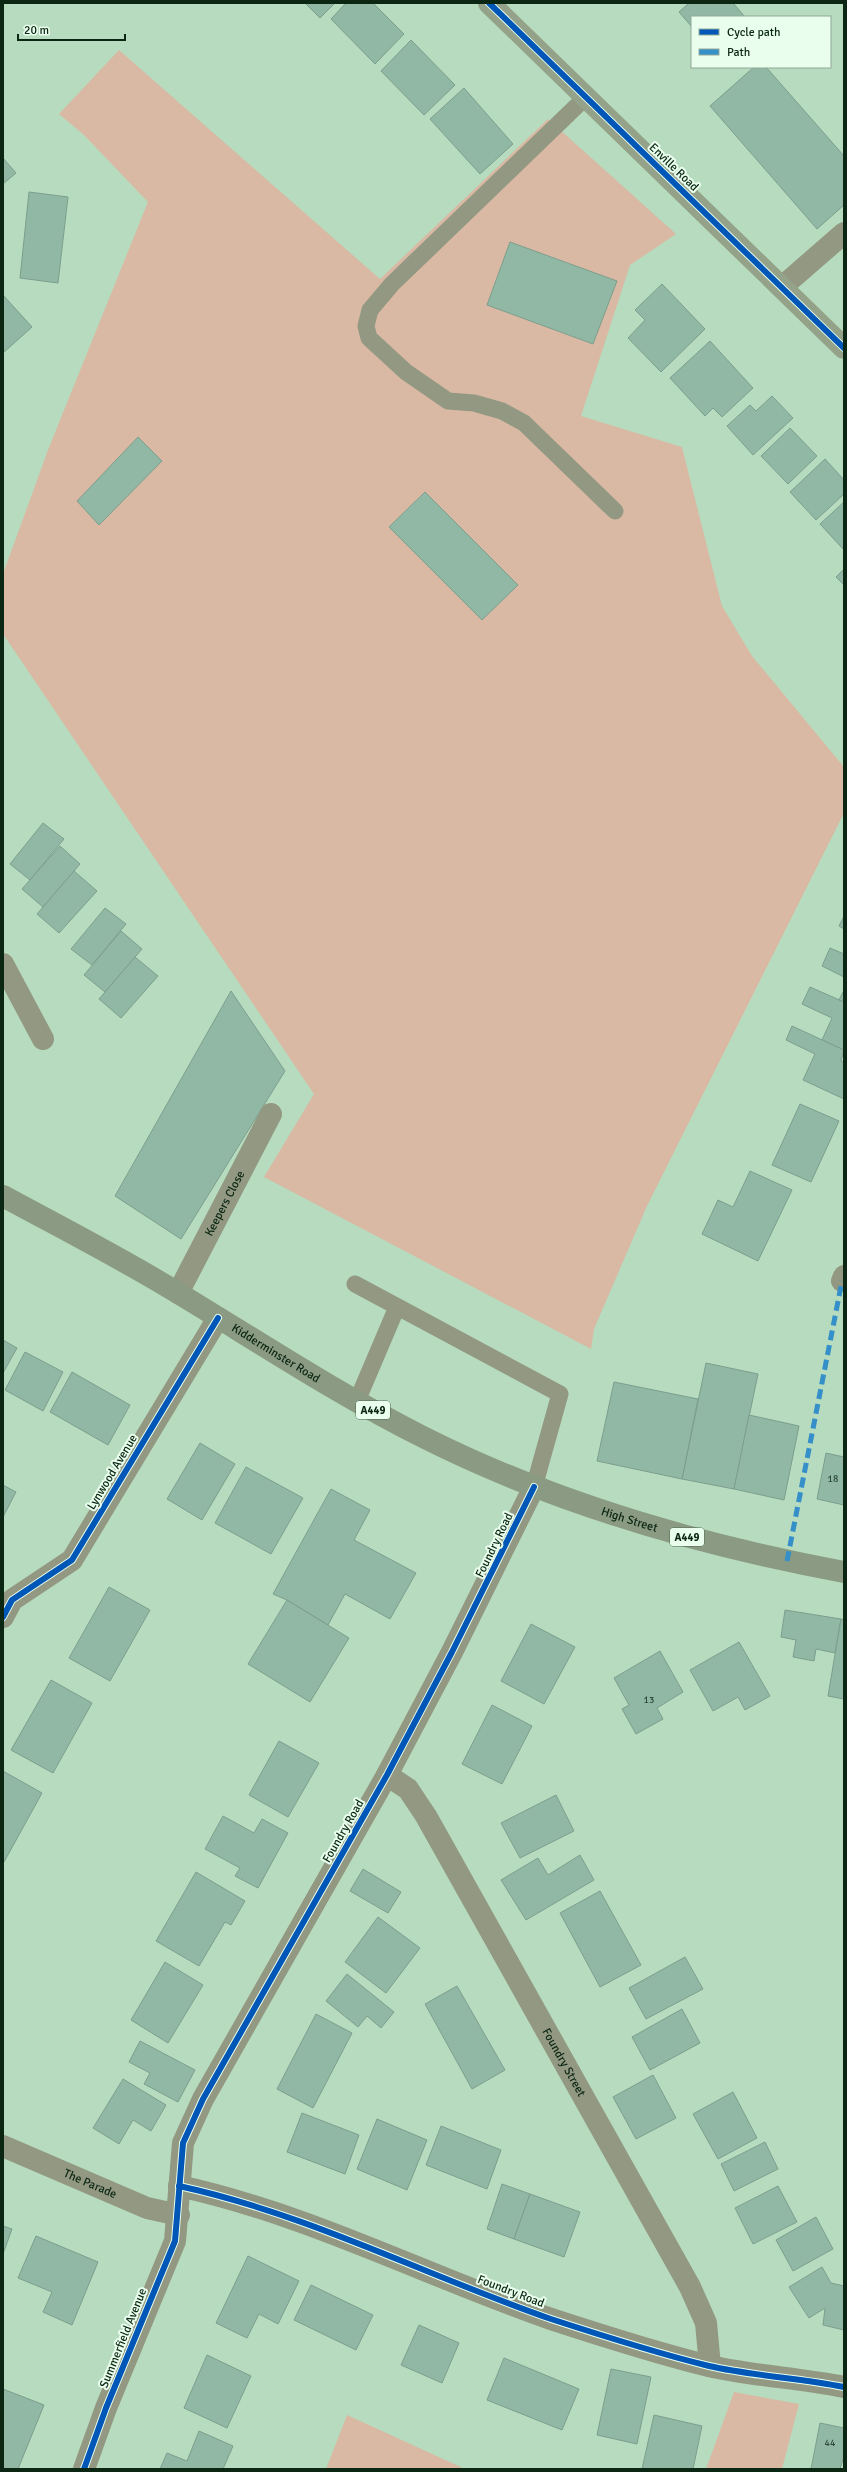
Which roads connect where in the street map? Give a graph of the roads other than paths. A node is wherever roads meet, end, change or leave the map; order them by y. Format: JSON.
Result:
{"nodes":[{"id":1,"x":489,"y":3,"type":"edge"},
{"id":2,"x":586,"y":97,"type":"junction"},
{"id":3,"x":844,"y":233,"type":"edge"},
{"id":4,"x":782,"y":287,"type":"junction"},
{"id":5,"x":844,"y":348,"type":"edge"},
{"id":6,"x":615,"y":511,"type":"dead end"},
{"id":7,"x":3,"y":964,"type":"edge"},
{"id":8,"x":11,"y":1001,"type":"edge"},
{"id":9,"x":43,"y":1039,"type":"dead end"},
{"id":10,"x":271,"y":1114,"type":"dead end"},
{"id":11,"x":3,"y":1196,"type":"edge"},
{"id":12,"x":355,"y":1284,"type":"dead end"},
{"id":13,"x":178,"y":1293,"type":"junction"},
{"id":14,"x":397,"y":1307,"type":"junction"},
{"id":15,"x":218,"y":1318,"type":"junction"},
{"id":16,"x":357,"y":1401,"type":"junction"},
{"id":17,"x":534,"y":1487,"type":"junction"},
{"id":18,"x":844,"y":1572,"type":"edge"},
{"id":19,"x":3,"y":1617,"type":"edge"},
{"id":20,"x":387,"y":1775,"type":"junction"},
{"id":21,"x":3,"y":2146,"type":"edge"},
{"id":22,"x":179,"y":2186,"type":"junction"},
{"id":23,"x":179,"y":2215,"type":"junction"},
{"id":24,"x":710,"y":2366,"type":"junction"},
{"id":25,"x":844,"y":2387,"type":"edge"},
{"id":26,"x":84,"y":2469,"type":"edge"}],
"edges":[{"from":1,"to":2,"type":"street","name":"Enville Road"},
{"from":2,"to":4,"type":"street","name":"Enville Road"},
{"from":2,"to":6,"type":"lane"},
{"from":3,"to":4,"type":"street"},
{"from":4,"to":5,"type":"street","name":"Enville Road"},
{"from":7,"to":8,"type":"street"},
{"from":8,"to":9,"type":"street"},
{"from":10,"to":13,"type":"street","name":"Keepers Close"},
{"from":11,"to":13,"type":"highway","name":"Kidderminster Road","number":"A449"},
{"from":12,"to":14,"type":"lane"},
{"from":13,"to":15,"type":"highway","name":"Kidderminster Road","number":"A449"},
{"from":14,"to":16,"type":"lane"},
{"from":14,"to":17,"type":"lane"},
{"from":15,"to":16,"type":"highway","name":"Kidderminster Road","number":"A449"},
{"from":15,"to":19,"type":"street","name":"Lynwood Avenue"},
{"from":16,"to":17,"type":"highway","name":"Kidderminster Road","number":"A449"},
{"from":17,"to":18,"type":"highway","name":"High Street","number":"A449"},
{"from":17,"to":20,"type":"street","name":"Foundry Road"},
{"from":20,"to":22,"type":"street","name":"Foundry Road"},
{"from":20,"to":24,"type":"street","name":"Foundry Street"},
{"from":21,"to":23,"type":"street","name":"The Parade"},
{"from":22,"to":23,"type":"street","name":"Foundry Road"},
{"from":22,"to":24,"type":"street","name":"Foundry Road"},
{"from":23,"to":26,"type":"street","name":"Summerfield Avenue"},
{"from":24,"to":25,"type":"street","name":"Foundry Road"}]}
